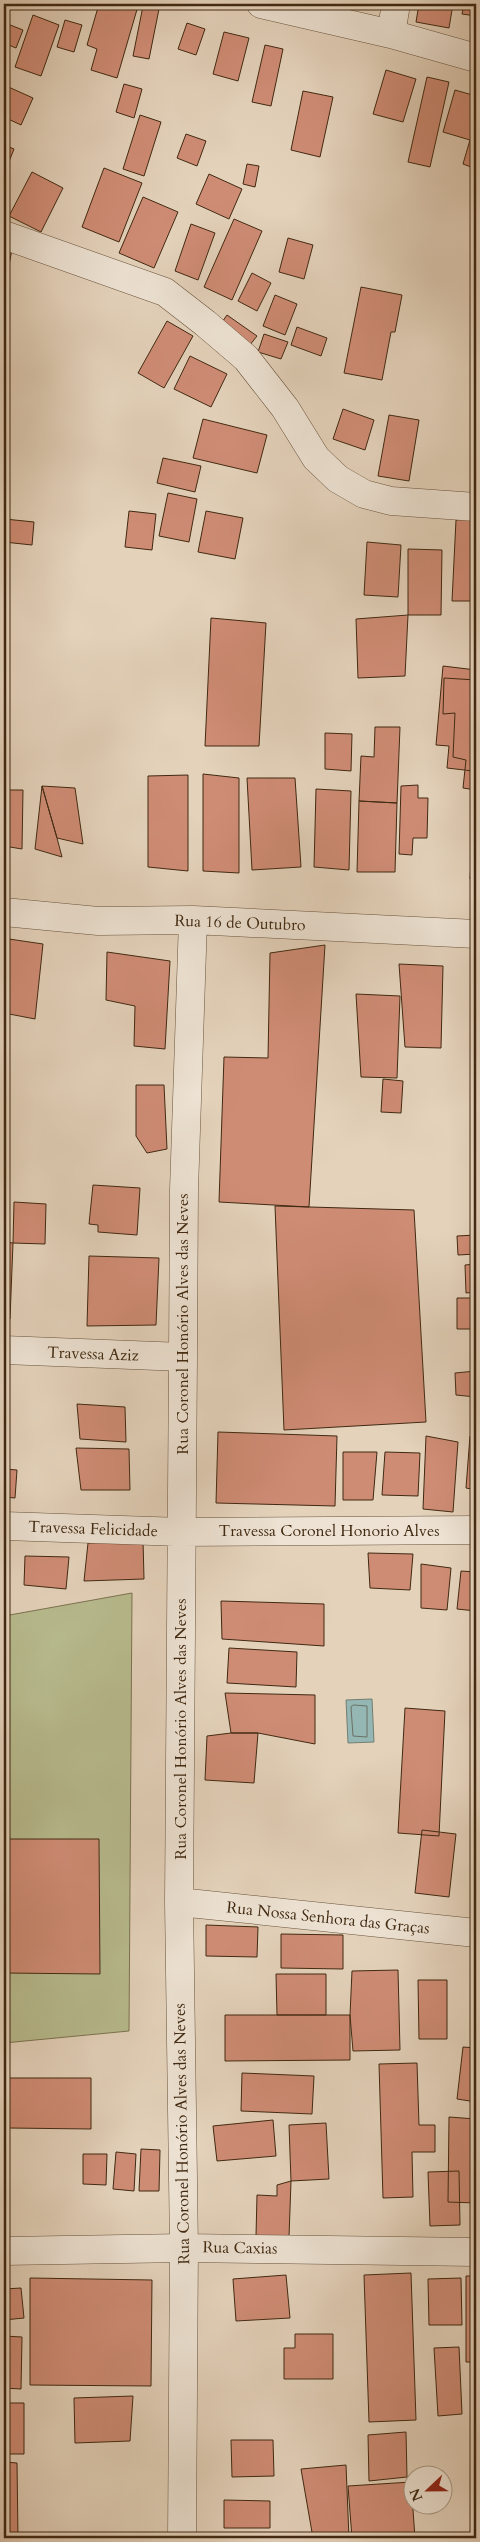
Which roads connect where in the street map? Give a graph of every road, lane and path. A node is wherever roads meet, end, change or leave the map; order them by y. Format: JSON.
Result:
{"nodes":[{"id":1,"x":261,"y":4,"type":"edge"},
{"id":2,"x":396,"y":4,"type":"edge"},
{"id":3,"x":391,"y":34,"type":"junction"},
{"id":4,"x":476,"y":58,"type":"edge"},
{"id":5,"x":4,"y":234,"type":"edge"},
{"id":6,"x":476,"y":507,"type":"edge"},
{"id":7,"x":4,"y":912,"type":"edge"},
{"id":8,"x":193,"y":920,"type":"junction"},
{"id":9,"x":476,"y":934,"type":"edge"},
{"id":10,"x":4,"y":1350,"type":"edge"},
{"id":11,"x":183,"y":1358,"type":"junction"},
{"id":12,"x":4,"y":1526,"type":"edge"},
{"id":13,"x":476,"y":1530,"type":"edge"},
{"id":14,"x":182,"y":1532,"type":"junction"},
{"id":15,"x":179,"y":1902,"type":"junction"},
{"id":16,"x":476,"y":1933,"type":"edge"},
{"id":17,"x":184,"y":2248,"type":"junction"},
{"id":18,"x":4,"y":2251,"type":"edge"},
{"id":19,"x":476,"y":2252,"type":"edge"},
{"id":20,"x":182,"y":2538,"type":"edge"}],
"edges":[{"from":1,"to":3,"type":"street"},
{"from":2,"to":3,"type":"street"},
{"from":3,"to":4,"type":"street"},
{"from":5,"to":6,"type":"street"},
{"from":7,"to":8,"type":"street","name":"Rua 16 de Outubro"},
{"from":8,"to":9,"type":"street","name":"Rua 16 de Outubro"},
{"from":8,"to":11,"type":"street","name":"Rua Coronel Honório Alves das Neves"},
{"from":10,"to":11,"type":"street","name":"Travessa Aziz"},
{"from":11,"to":14,"type":"street","name":"Rua Coronel Honório Alves das Neves"},
{"from":12,"to":14,"type":"street","name":"Travessa Felicidade"},
{"from":13,"to":14,"type":"street","name":"Travessa Coronel Honorio Alves"},
{"from":14,"to":15,"type":"street","name":"Rua Coronel Honório Alves das Neves"},
{"from":15,"to":16,"type":"street","name":"Rua Nossa Senhora das Graças"},
{"from":15,"to":17,"type":"street","name":"Rua Coronel Honório Alves das Neves"},
{"from":17,"to":18,"type":"street","name":"Rua Caxias"},
{"from":17,"to":19,"type":"street","name":"Rua Caxias"},
{"from":17,"to":20,"type":"street","name":"Rua Coronel Honório Alves das Neves"}]}
